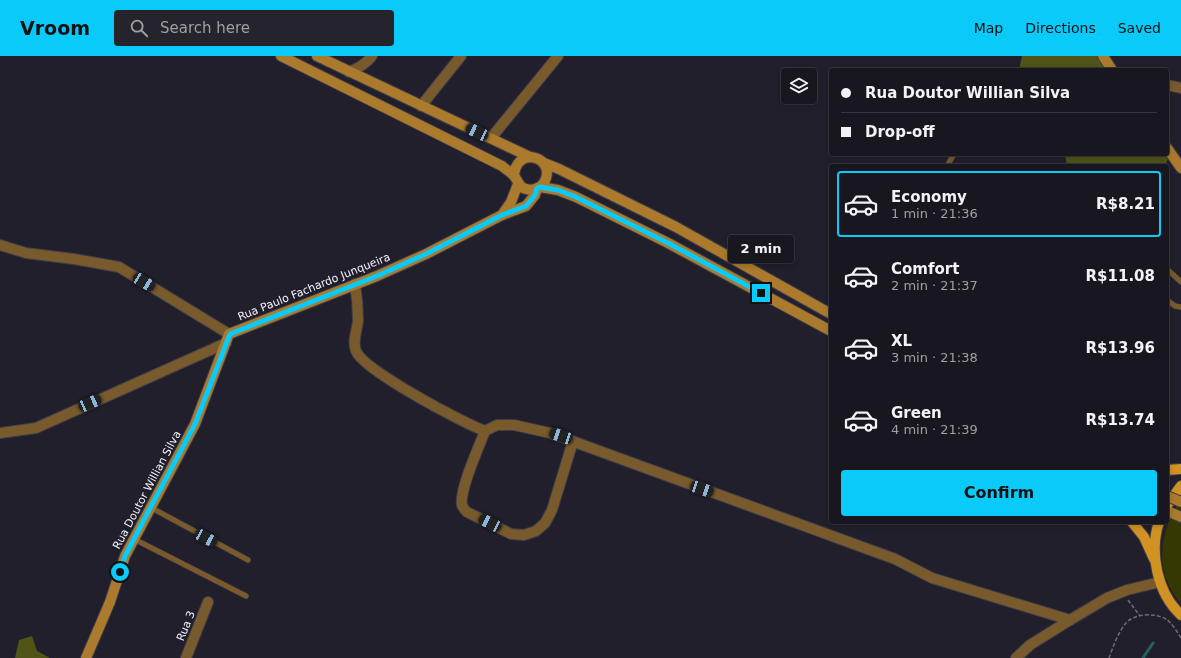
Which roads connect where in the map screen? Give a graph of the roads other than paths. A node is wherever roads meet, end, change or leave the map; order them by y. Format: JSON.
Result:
{"nodes":[{"id":1,"x":281,"y":56,"type":"edge"},
{"id":2,"x":316,"y":56,"type":"edge"},
{"id":3,"x":372,"y":56,"type":"edge"},
{"id":4,"x":461,"y":56,"type":"edge"},
{"id":5,"x":558,"y":56,"type":"edge"},
{"id":6,"x":1103,"y":56,"type":"edge"},
{"id":7,"x":1111,"y":68,"type":"edge"},
{"id":8,"x":349,"y":72,"type":"junction"},
{"id":9,"x":1169,"y":85,"type":"edge"},
{"id":10,"x":1181,"y":88,"type":"edge"},
{"id":11,"x":421,"y":106,"type":"junction"},
{"id":12,"x":492,"y":138,"type":"junction"},
{"id":13,"x":1169,"y":151,"type":"edge"},
{"id":14,"x":530,"y":157,"type":"junction"},
{"id":15,"x":544,"y":163,"type":"junction"},
{"id":16,"x":1181,"y":168,"type":"edge"},
{"id":17,"x":516,"y":180,"type":"junction"},
{"id":18,"x":538,"y":188,"type":"junction"},
{"id":19,"x":502,"y":215,"type":"junction"},
{"id":20,"x":0,"y":245,"type":"edge"},
{"id":21,"x":1169,"y":271,"type":"edge"},
{"id":22,"x":1181,"y":282,"type":"edge"},
{"id":23,"x":355,"y":284,"type":"junction"},
{"id":24,"x":1169,"y":302,"type":"edge"},
{"id":25,"x":1181,"y":306,"type":"edge"},
{"id":26,"x":829,"y":313,"type":"edge"},
{"id":27,"x":829,"y":330,"type":"edge"},
{"id":28,"x":228,"y":338,"type":"junction"},
{"id":29,"x":485,"y":431,"type":"junction"},
{"id":30,"x":0,"y":433,"type":"edge"},
{"id":31,"x":573,"y":441,"type":"junction"},
{"id":32,"x":1181,"y":469,"type":"edge"},
{"id":33,"x":1169,"y":470,"type":"edge"},
{"id":34,"x":1181,"y":486,"type":"edge"},
{"id":35,"x":1169,"y":497,"type":"edge"},
{"id":36,"x":1169,"y":502,"type":"edge"},
{"id":37,"x":1181,"y":502,"type":"edge"},
{"id":38,"x":150,"y":507,"type":"junction"},
{"id":39,"x":1169,"y":512,"type":"edge"},
{"id":40,"x":1181,"y":517,"type":"edge"},
{"id":41,"x":1134,"y":524,"type":"edge"},
{"id":42,"x":1160,"y":524,"type":"edge"},
{"id":43,"x":134,"y":539,"type":"junction"},
{"id":44,"x":248,"y":560,"type":"dead end"},
{"id":45,"x":1156,"y":564,"type":"junction"},
{"id":46,"x":1160,"y":582,"type":"junction"},
{"id":47,"x":246,"y":596,"type":"dead end"},
{"id":48,"x":208,"y":602,"type":"dead end"},
{"id":49,"x":1180,"y":615,"type":"edge"},
{"id":50,"x":1070,"y":620,"type":"junction"},
{"id":51,"x":86,"y":658,"type":"edge"},
{"id":52,"x":186,"y":658,"type":"edge"},
{"id":53,"x":1016,"y":658,"type":"edge"}],
"edges":[{"from":1,"to":17,"type":"main road"},
{"from":2,"to":8,"type":"main road"},
{"from":3,"to":8,"type":"street"},
{"from":4,"to":11,"type":"street"},
{"from":5,"to":12,"type":"street"},
{"from":6,"to":7,"type":"main road"},
{"from":8,"to":11,"type":"main road"},
{"from":9,"to":10,"type":"street"},
{"from":11,"to":12,"type":"main road"},
{"from":12,"to":14,"type":"main road"},
{"from":13,"to":16,"type":"main road"},
{"from":14,"to":15,"type":"main road"},
{"from":14,"to":17,"type":"main road"},
{"from":15,"to":18,"type":"main road"},
{"from":15,"to":26,"type":"main road"},
{"from":17,"to":18,"type":"main road"},
{"from":17,"to":19,"type":"main road"},
{"from":18,"to":19,"type":"main road","name":"Rua Paulo Fachardo Junqueira"},
{"from":18,"to":27,"type":"main road"},
{"from":19,"to":23,"type":"main road","name":"Rua Paulo Fachardo Junqueira"},
{"from":20,"to":28,"type":"street","name":"Rua Paulo Fachardo Junqueira"},
{"from":21,"to":22,"type":"lane"},
{"from":23,"to":28,"type":"main road","name":"Rua Paulo Fachardo Junqueira"},
{"from":23,"to":29,"type":"street"},
{"from":24,"to":25,"type":"lane"},
{"from":28,"to":30,"type":"street"},
{"from":28,"to":38,"type":"main road","name":"Rua Doutor Willian Silva"},
{"from":29,"to":31,"type":"street"},
{"from":29,"to":31,"type":"street"},
{"from":31,"to":50,"type":"street"},
{"from":32,"to":33,"type":"main road"},
{"from":34,"to":36,"type":"main road"},
{"from":35,"to":37,"type":"main road","bridge":true},
{"from":38,"to":43,"type":"main road","name":"Rua Doutor Willian Silva"},
{"from":38,"to":44,"type":"lane"},
{"from":39,"to":40,"type":"main road"},
{"from":41,"to":45,"type":"main road"},
{"from":42,"to":45,"type":"main road"},
{"from":43,"to":47,"type":"lane"},
{"from":43,"to":51,"type":"main road","name":"Rua Doutor Willian Silva"},
{"from":45,"to":46,"type":"main road"},
{"from":46,"to":49,"type":"main road"},
{"from":46,"to":50,"type":"street"},
{"from":48,"to":52,"type":"street","name":"Rua 3"},
{"from":50,"to":53,"type":"street"}]}
